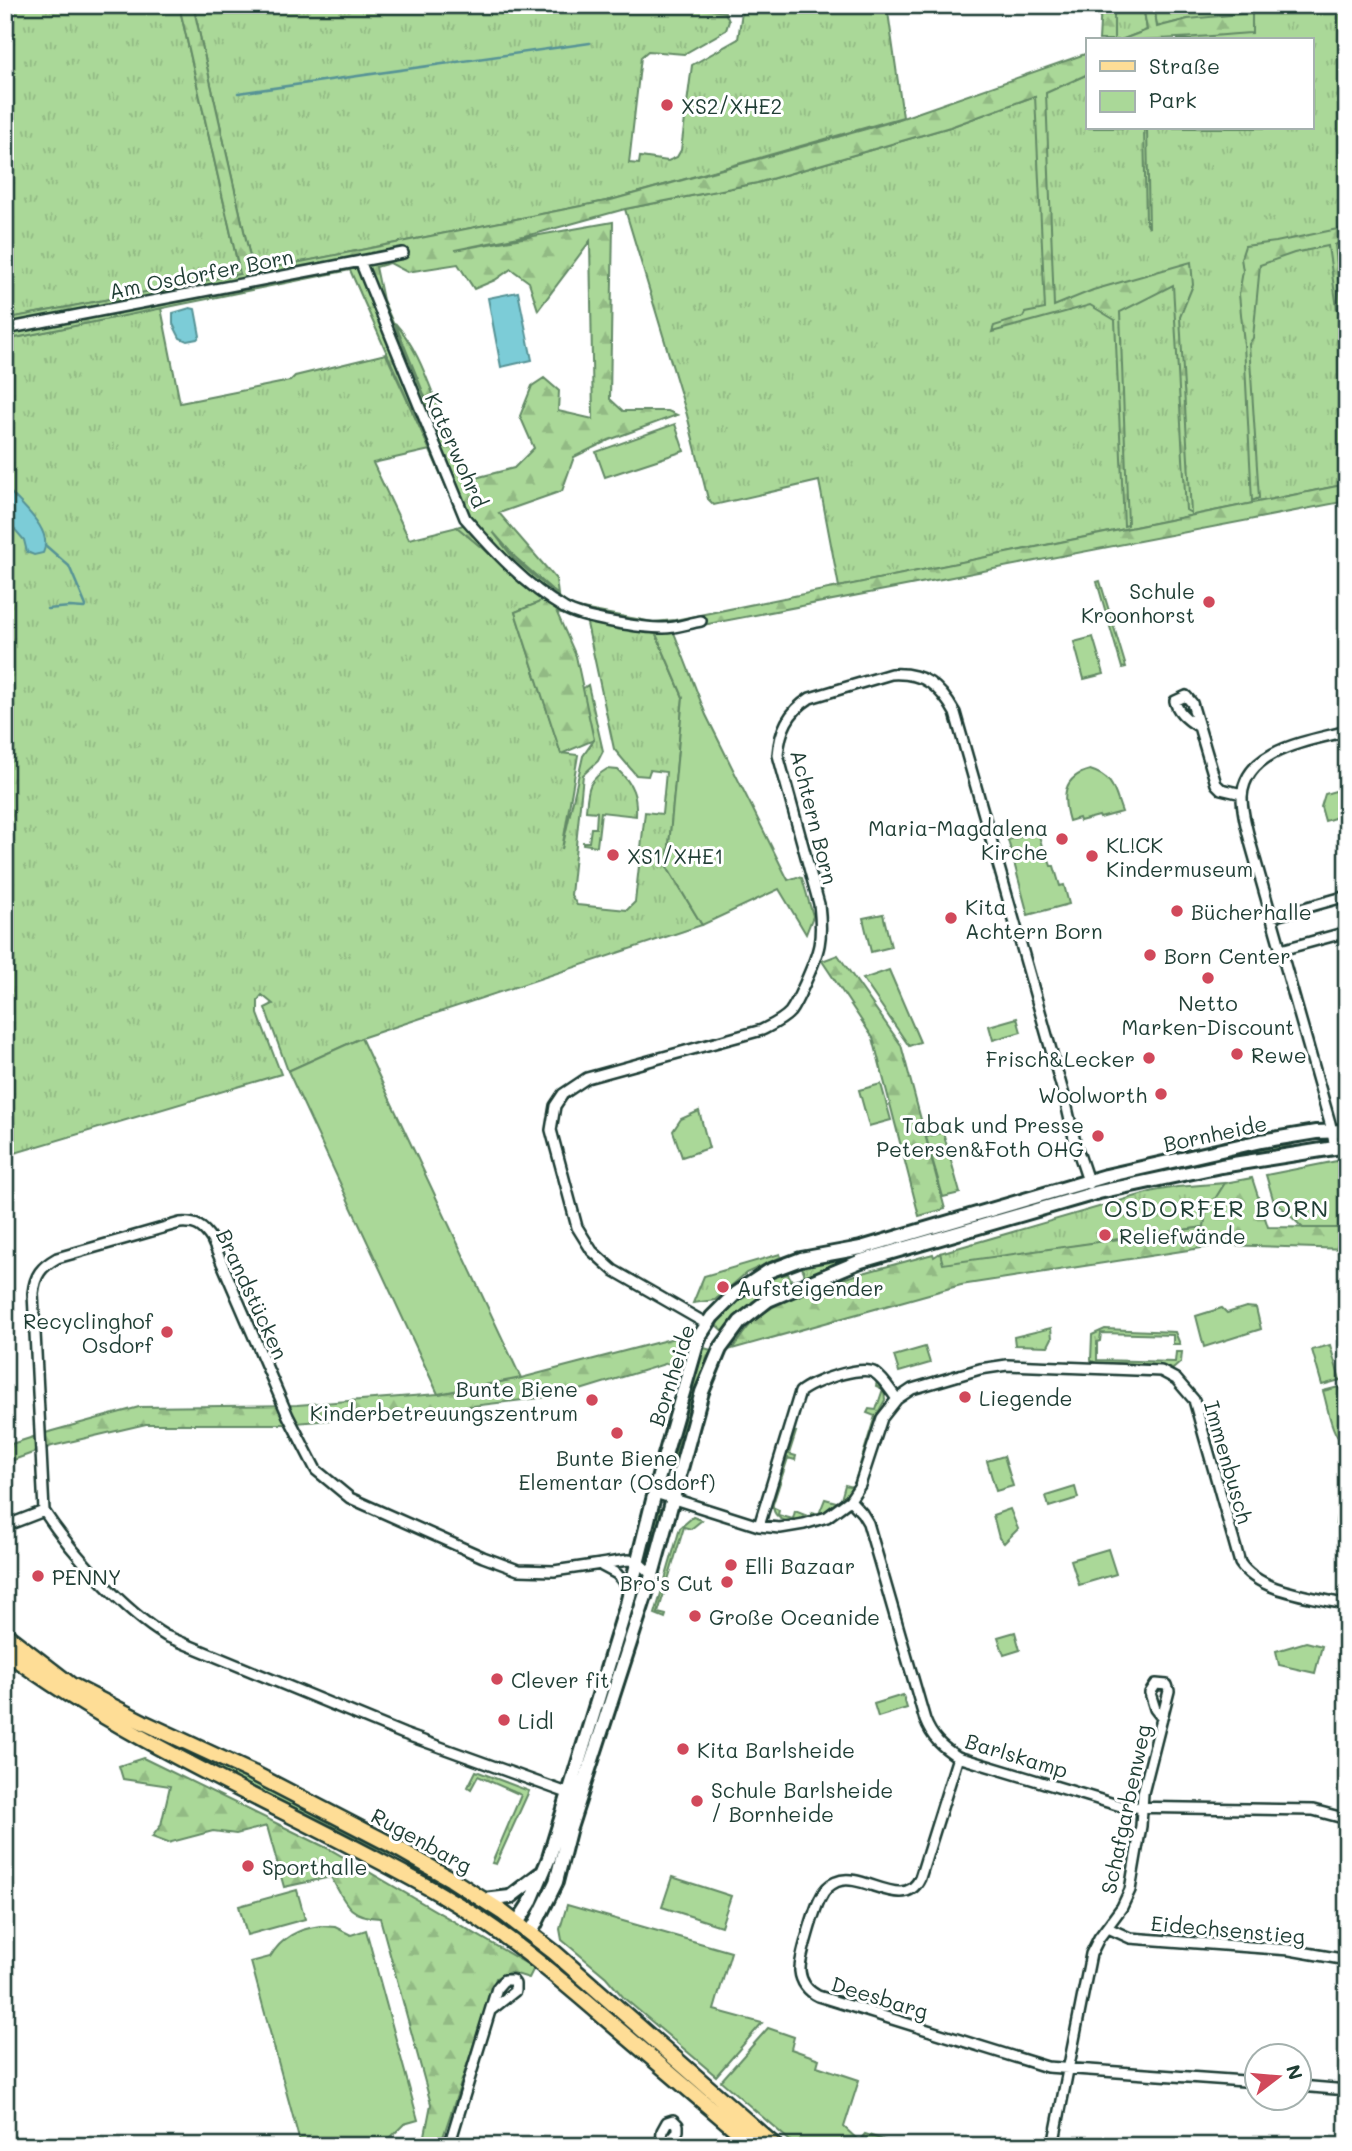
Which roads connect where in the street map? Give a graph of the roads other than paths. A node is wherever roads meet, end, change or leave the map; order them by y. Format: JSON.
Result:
{"nodes":[{"id":1,"x":403,"y":253,"type":"dead end"},
{"id":2,"x":360,"y":261,"type":"junction"},
{"id":3,"x":5,"y":329,"type":"edge"},
{"id":4,"x":701,"y":621,"type":"dead end"},
{"id":5,"x":1199,"y":727,"type":"dead end"},
{"id":6,"x":1347,"y":731,"type":"edge"},
{"id":7,"x":1242,"y":794,"type":"junction"},
{"id":8,"x":1347,"y":896,"type":"edge"},
{"id":9,"x":1272,"y":917,"type":"junction"},
{"id":10,"x":1347,"y":932,"type":"edge"},
{"id":11,"x":1281,"y":950,"type":"junction"},
{"id":12,"x":1347,"y":1131,"type":"edge"},
{"id":13,"x":1332,"y":1132,"type":"junction"},
{"id":14,"x":1341,"y":1146,"type":"edge"},
{"id":15,"x":1290,"y":1154,"type":"junction"},
{"id":16,"x":1087,"y":1182,"type":"junction"},
{"id":17,"x":1097,"y":1193,"type":"junction"},
{"id":18,"x":1036,"y":1211,"type":"junction"},
{"id":19,"x":789,"y":1263,"type":"junction"},
{"id":20,"x":797,"y":1288,"type":"junction"},
{"id":21,"x":707,"y":1324,"type":"junction"},
{"id":22,"x":897,"y":1399,"type":"junction"},
{"id":23,"x":655,"y":1493,"type":"junction"},
{"id":24,"x":671,"y":1498,"type":"junction"},
{"id":25,"x":850,"y":1500,"type":"junction"},
{"id":26,"x":44,"y":1511,"type":"junction"},
{"id":27,"x":5,"y":1526,"type":"edge"},
{"id":28,"x":760,"y":1526,"type":"junction"},
{"id":29,"x":637,"y":1561,"type":"junction"},
{"id":30,"x":602,"y":1566,"type":"junction"},
{"id":31,"x":652,"y":1575,"type":"junction"},
{"id":32,"x":630,"y":1590,"type":"junction"},
{"id":33,"x":1347,"y":1605,"type":"edge"},
{"id":34,"x":5,"y":1634,"type":"edge"},
{"id":35,"x":5,"y":1651,"type":"edge"},
{"id":36,"x":1162,"y":1718,"type":"dead end"},
{"id":37,"x":958,"y":1757,"type":"junction"},
{"id":38,"x":574,"y":1795,"type":"junction"},
{"id":39,"x":1142,"y":1808,"type":"junction"},
{"id":40,"x":1347,"y":1819,"type":"edge"},
{"id":41,"x":543,"y":1871,"type":"junction"},
{"id":42,"x":484,"y":1900,"type":"junction"},
{"id":43,"x":489,"y":1924,"type":"junction"},
{"id":44,"x":1108,"y":1928,"type":"junction"},
{"id":45,"x":522,"y":1930,"type":"junction"},
{"id":46,"x":526,"y":1952,"type":"junction"},
{"id":47,"x":1347,"y":1960,"type":"edge"},
{"id":48,"x":491,"y":2010,"type":"dead end"},
{"id":49,"x":1067,"y":2069,"type":"junction"},
{"id":50,"x":1244,"y":2081,"type":"edge"},
{"id":51,"x":1314,"y":2087,"type":"edge"},
{"id":52,"x":1347,"y":2090,"type":"edge"},
{"id":53,"x":449,"y":2146,"type":"edge"},
{"id":54,"x":755,"y":2146,"type":"edge"},
{"id":55,"x":775,"y":2146,"type":"edge"},
{"id":56,"x":1053,"y":2146,"type":"edge"}],
"edges":[{"from":1,"to":2,"type":"street","name":"Am Osdorfer Born"},
{"from":2,"to":3,"type":"street","name":"Am Osdorfer Born"},
{"from":2,"to":4,"type":"street","name":"Katerwohrd"},
{"from":5,"to":7,"type":"street"},
{"from":6,"to":7,"type":"street"},
{"from":7,"to":9,"type":"street"},
{"from":8,"to":9,"type":"street"},
{"from":9,"to":11,"type":"street"},
{"from":10,"to":11,"type":"street"},
{"from":11,"to":13,"type":"street"},
{"from":12,"to":13,"type":"street","name":"Bornheide"},
{"from":13,"to":14,"type":"street"},
{"from":13,"to":15,"type":"street"},
{"from":13,"to":16,"type":"street","name":"Bornheide"},
{"from":14,"to":15,"type":"street","name":"Bornheide"},
{"from":15,"to":17,"type":"street","name":"Bornheide"},
{"from":16,"to":17,"type":"street"},
{"from":16,"to":18,"type":"street"},
{"from":16,"to":19,"type":"street","name":"Bornheide"},
{"from":16,"to":21,"type":"street","name":"Achtern Born"},
{"from":17,"to":18,"type":"street","name":"Bornheide"},
{"from":18,"to":20,"type":"street","name":"Bornheide"},
{"from":19,"to":20,"type":"street"},
{"from":19,"to":21,"type":"street","name":"Bornheide"},
{"from":20,"to":24,"type":"street","name":"Bornheide"},
{"from":21,"to":23,"type":"street","name":"Bornheide"},
{"from":22,"to":25,"type":"street"},
{"from":22,"to":28,"type":"street"},
{"from":22,"to":33,"type":"street","name":"Immenbusch"},
{"from":23,"to":24,"type":"street"},
{"from":23,"to":29,"type":"street","name":"Bornheide"},
{"from":24,"to":28,"type":"street"},
{"from":24,"to":31,"type":"street","name":"Bornheide"},
{"from":25,"to":28,"type":"street"},
{"from":25,"to":37,"type":"street","name":"Barlskamp"},
{"from":26,"to":27,"type":"street"},
{"from":26,"to":30,"type":"street","name":"Brandstücken"},
{"from":26,"to":38,"type":"street"},
{"from":29,"to":30,"type":"street","name":"Brandstücken"},
{"from":29,"to":31,"type":"street"},
{"from":29,"to":32,"type":"street","name":"Bornheide"},
{"from":30,"to":32,"type":"street"},
{"from":31,"to":38,"type":"street","name":"Bornheide"},
{"from":32,"to":38,"type":"street","name":"Bornheide"},
{"from":34,"to":42,"type":"main road","name":"Rugenbarg"},
{"from":35,"to":43,"type":"main road","name":"Rugenbarg"},
{"from":36,"to":39,"type":"street","name":"Schafgarbenweg"},
{"from":37,"to":39,"type":"street","name":"Barlskamp"},
{"from":37,"to":49,"type":"street","name":"Deesbarg"},
{"from":38,"to":41,"type":"street","name":"Bornheide"},
{"from":38,"to":45,"type":"street","name":"Bornheide"},
{"from":39,"to":40,"type":"street","name":"Barlskamp"},
{"from":39,"to":44,"type":"street","name":"Schafgarbenweg"},
{"from":41,"to":42,"type":"street"},
{"from":41,"to":45,"type":"street","name":"Bornheide"},
{"from":42,"to":45,"type":"main road","name":"Rugenbarg"},
{"from":43,"to":45,"type":"main road"},
{"from":43,"to":46,"type":"main road","name":"Rugenbarg"},
{"from":44,"to":47,"type":"street","name":"Eidechsenstieg"},
{"from":44,"to":49,"type":"street","name":"Schafgarbenweg"},
{"from":45,"to":46,"type":"main road"},
{"from":45,"to":55,"type":"main road","name":"Rugenbarg"},
{"from":46,"to":54,"type":"main road","name":"Rugenbarg"},
{"from":48,"to":53,"type":"street"},
{"from":49,"to":50,"type":"street"},
{"from":49,"to":56,"type":"street","name":"Schafgarbenweg"},
{"from":51,"to":52,"type":"street"}]}
